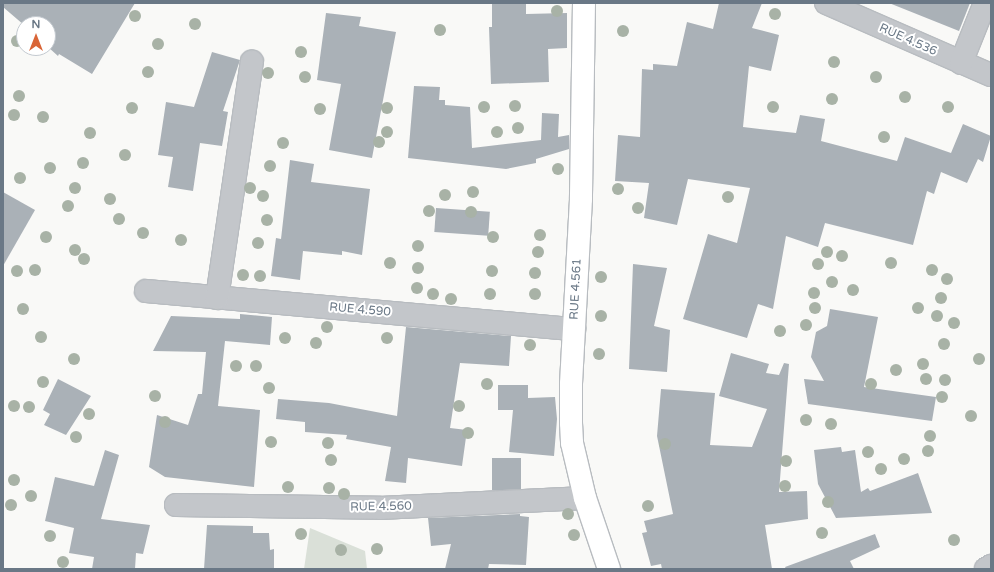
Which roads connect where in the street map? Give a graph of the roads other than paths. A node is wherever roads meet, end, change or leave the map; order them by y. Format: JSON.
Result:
{"nodes":[{"id":1,"x":584,"y":3,"type":"edge"},
{"id":2,"x":826,"y":3,"type":"edge"},
{"id":3,"x":985,"y":3,"type":"edge"},
{"id":4,"x":252,"y":62,"type":"dead end"},
{"id":5,"x":961,"y":64,"type":"junction"},
{"id":6,"x":991,"y":75,"type":"edge"},
{"id":7,"x":146,"y":291,"type":"dead end"},
{"id":8,"x":216,"y":298,"type":"junction"},
{"id":9,"x":574,"y":329,"type":"junction"},
{"id":10,"x":584,"y":498,"type":"junction"},
{"id":11,"x":176,"y":505,"type":"dead end"},
{"id":12,"x":991,"y":566,"type":"edge"},
{"id":13,"x":609,"y":569,"type":"edge"},
{"id":14,"x":986,"y":569,"type":"edge"}],
"edges":[{"from":1,"to":9,"type":"main road","name":"RUE 4.561"},
{"from":2,"to":5,"type":"street","name":"RUE 4.536"},
{"from":3,"to":5,"type":"street"},
{"from":4,"to":8,"type":"street"},
{"from":5,"to":6,"type":"street","name":"RUE 4.536"},
{"from":7,"to":8,"type":"street","name":"RUE 4.590"},
{"from":8,"to":9,"type":"street","name":"RUE 4.590"},
{"from":9,"to":10,"type":"main road","name":"RUE 4.561"},
{"from":10,"to":11,"type":"street","name":"RUE 4.560"},
{"from":10,"to":13,"type":"main road","name":"RUE 4.561"},
{"from":12,"to":14,"type":"street"}]}
